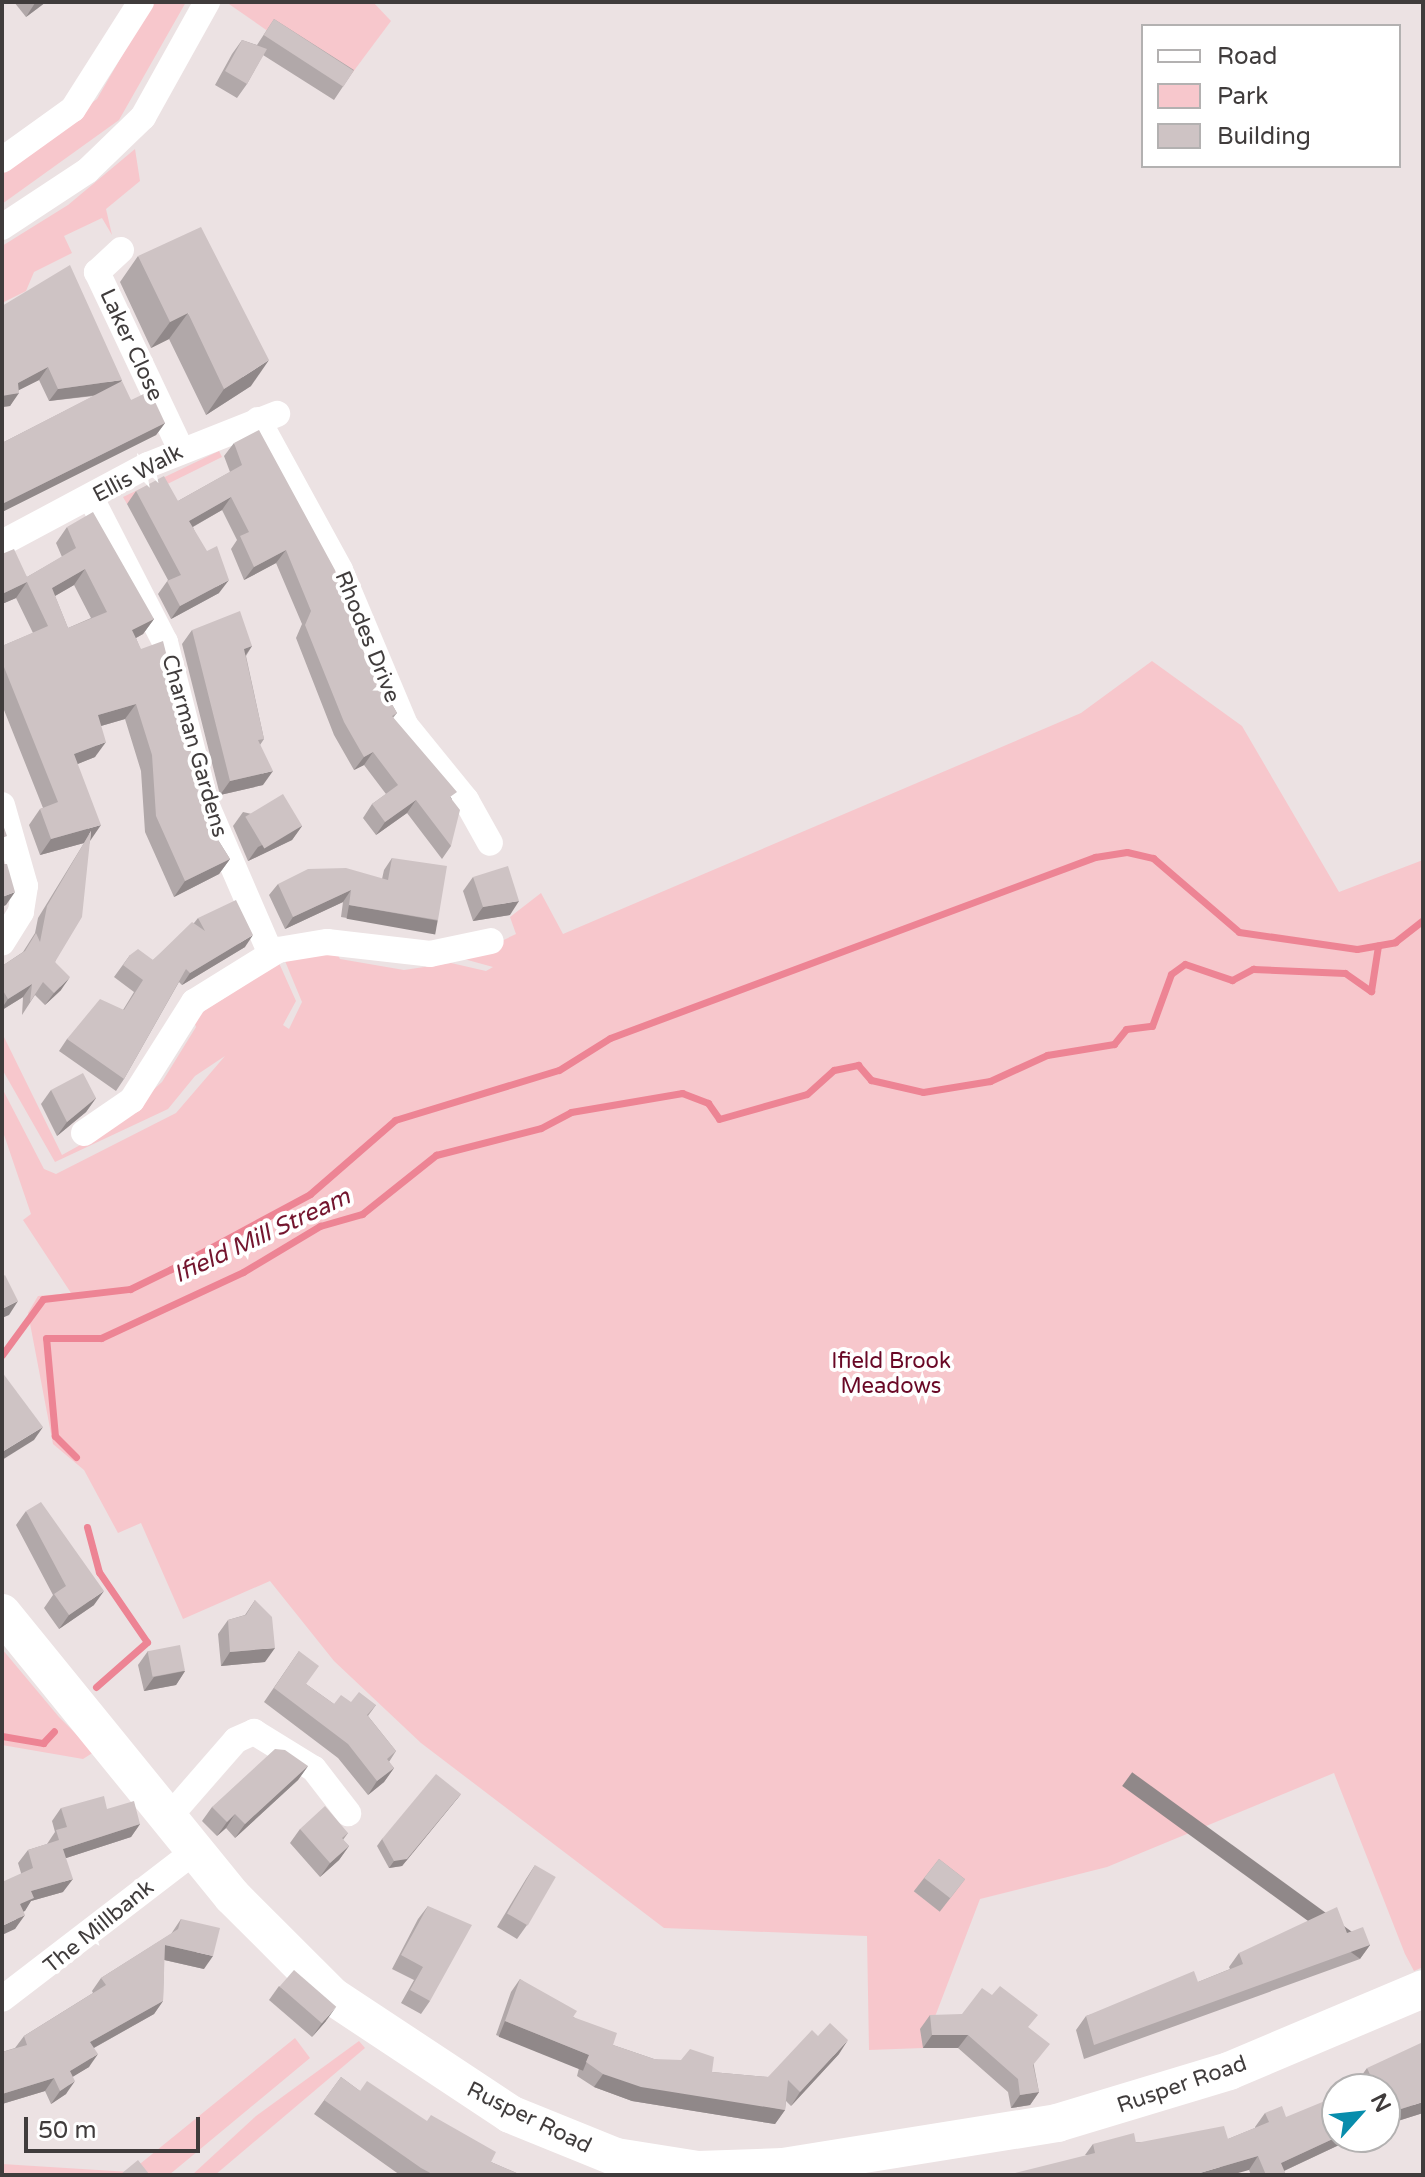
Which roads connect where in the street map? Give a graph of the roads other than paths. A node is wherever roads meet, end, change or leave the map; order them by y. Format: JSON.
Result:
{"nodes":[{"id":1,"x":141,"y":2,"type":"edge"},
{"id":2,"x":207,"y":2,"type":"edge"},
{"id":3,"x":2,"y":160,"type":"edge"},
{"id":4,"x":2,"y":227,"type":"edge"},
{"id":5,"x":121,"y":250,"type":"dead end"},
{"id":6,"x":268,"y":417,"type":"joint"},
{"id":7,"x":181,"y":450,"type":"junction"},
{"id":8,"x":91,"y":498,"type":"junction"},
{"id":9,"x":2,"y":543,"type":"edge"},
{"id":10,"x":2,"y":805,"type":"edge"},
{"id":11,"x":490,"y":843,"type":"dead end"},
{"id":12,"x":491,"y":941,"type":"dead end"},
{"id":13,"x":2,"y":943,"type":"edge"},
{"id":14,"x":271,"y":954,"type":"junction"},
{"id":15,"x":84,"y":1133,"type":"dead end"},
{"id":16,"x":2,"y":1613,"type":"edge"},
{"id":17,"x":348,"y":1813,"type":"dead end"},
{"id":18,"x":168,"y":1818,"type":"junction"},
{"id":19,"x":195,"y":1851,"type":"junction"},
{"id":20,"x":1423,"y":1989,"type":"edge"},
{"id":21,"x":2,"y":1999,"type":"edge"},
{"id":22,"x":879,"y":2164,"type":"edge"}],
"edges":[{"from":1,"to":3,"type":"street"},
{"from":2,"to":4,"type":"street"},
{"from":5,"to":7,"type":"street","name":"Laker Close"},
{"from":6,"to":7,"type":"street","name":"Ellis Walk"},
{"from":6,"to":11,"type":"street","name":"Rhodes Drive"},
{"from":7,"to":8,"type":"street","name":"Ellis Walk"},
{"from":8,"to":9,"type":"street","name":"Ellis Walk"},
{"from":8,"to":14,"type":"street","name":"Charman Gardens"},
{"from":10,"to":13,"type":"street"},
{"from":12,"to":14,"type":"street"},
{"from":14,"to":15,"type":"street"},
{"from":16,"to":18,"type":"street","name":"Rusper Road"},
{"from":17,"to":18,"type":"street"},
{"from":18,"to":19,"type":"street","name":"Rusper Road"},
{"from":19,"to":21,"type":"street","name":"The Millbank"},
{"from":19,"to":22,"type":"street","name":"Rusper Road"},
{"from":20,"to":22,"type":"street","name":"Rusper Road"}]}
